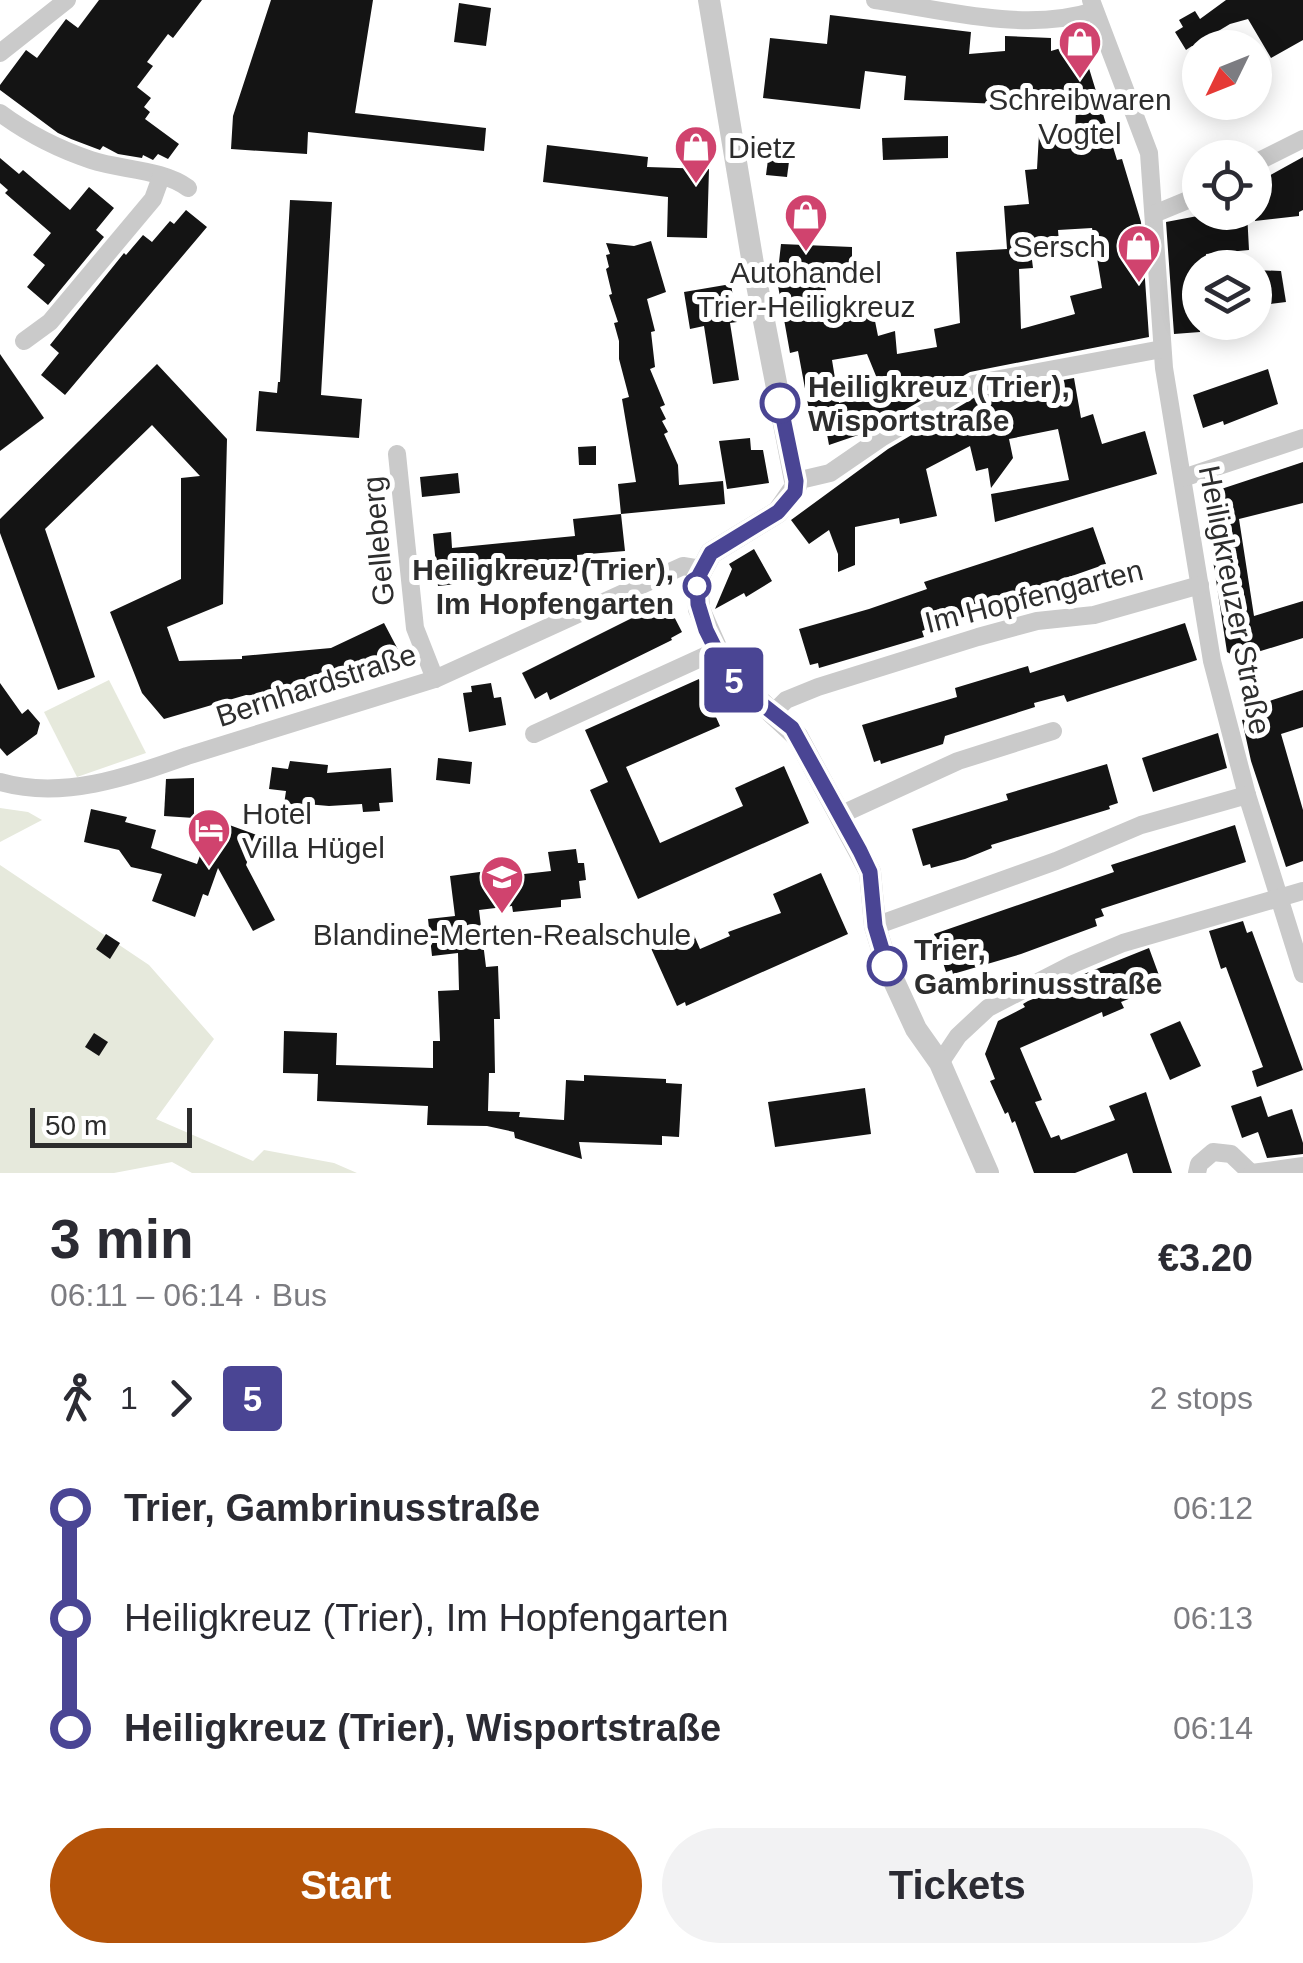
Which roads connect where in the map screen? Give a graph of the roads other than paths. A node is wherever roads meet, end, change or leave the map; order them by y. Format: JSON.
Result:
{"nodes":[{"id":1,"x":67,"y":0,"type":"edge"},
{"id":2,"x":709,"y":0,"type":"edge"},
{"id":3,"x":875,"y":0,"type":"edge"},
{"id":4,"x":1093,"y":5,"type":"edge"},
{"id":5,"x":0,"y":53,"type":"edge"},
{"id":6,"x":0,"y":112,"type":"edge"},
{"id":7,"x":1303,"y":139,"type":"edge"},
{"id":8,"x":1272,"y":154,"type":"edge"},
{"id":9,"x":161,"y":177,"type":"junction"},
{"id":10,"x":188,"y":188,"type":"dead end"},
{"id":11,"x":1182,"y":202,"type":"edge"},
{"id":12,"x":1154,"y":214,"type":"junction"},
{"id":13,"x":24,"y":340,"type":"dead end"},
{"id":14,"x":1162,"y":349,"type":"junction"},
{"id":15,"x":1303,"y":438,"type":"edge"},
{"id":16,"x":398,"y":454,"type":"dead end"},
{"id":17,"x":1183,"y":478,"type":"junction"},
{"id":18,"x":796,"y":481,"type":"junction"},
{"id":19,"x":701,"y":569,"type":"junction"},
{"id":20,"x":1200,"y":585,"type":"junction"},
{"id":21,"x":716,"y":651,"type":"junction"},
{"id":22,"x":435,"y":679,"type":"junction"},
{"id":23,"x":774,"y":712,"type":"junction"},
{"id":24,"x":1053,"y":731,"type":"dead end"},
{"id":25,"x":534,"y":734,"type":"dead end"},
{"id":26,"x":0,"y":782,"type":"edge"},
{"id":27,"x":1246,"y":794,"type":"junction"},
{"id":28,"x":840,"y":815,"type":"junction"},
{"id":29,"x":1303,"y":891,"type":"edge"},
{"id":30,"x":1278,"y":899,"type":"junction"},
{"id":31,"x":875,"y":926,"type":"junction"},
{"id":32,"x":1303,"y":974,"type":"edge"},
{"id":33,"x":940,"y":1063,"type":"junction"},
{"id":34,"x":1303,"y":1166,"type":"edge"},
{"id":35,"x":988,"y":1173,"type":"edge"},
{"id":36,"x":1197,"y":1173,"type":"edge"},
{"id":37,"x":1251,"y":1173,"type":"edge"}],
"edges":[{"from":1,"to":5,"type":"street"},
{"from":2,"to":18,"type":"street"},
{"from":3,"to":4,"type":"street"},
{"from":4,"to":12,"type":"street","name":"Heiligkreuzer Straße"},
{"from":6,"to":9,"type":"street"},
{"from":7,"to":8,"type":"street"},
{"from":9,"to":10,"type":"street"},
{"from":9,"to":13,"type":"street"},
{"from":11,"to":12,"type":"street"},
{"from":12,"to":14,"type":"street","name":"Heiligkreuzer Straße"},
{"from":14,"to":17,"type":"street","name":"Heiligkreuzer Straße"},
{"from":14,"to":18,"type":"street"},
{"from":15,"to":17,"type":"street"},
{"from":16,"to":22,"type":"street","name":"Gelleberg"},
{"from":17,"to":20,"type":"street","name":"Heiligkreuzer Straße"},
{"from":18,"to":19,"type":"street"},
{"from":19,"to":21,"type":"street"},
{"from":19,"to":22,"type":"street","name":"Bernhardstraße"},
{"from":20,"to":23,"type":"street","name":"Im Hopfengarten"},
{"from":20,"to":27,"type":"street","name":"Heiligkreuzer Straße"},
{"from":21,"to":23,"type":"street"},
{"from":21,"to":25,"type":"street"},
{"from":22,"to":26,"type":"street","name":"Bernhardstraße"},
{"from":23,"to":28,"type":"street"},
{"from":24,"to":28,"type":"street"},
{"from":27,"to":30,"type":"street","name":"Heiligkreuzer Straße"},
{"from":27,"to":31,"type":"street"},
{"from":28,"to":31,"type":"street"},
{"from":29,"to":30,"type":"street"},
{"from":30,"to":32,"type":"street","name":"Heiligkreuzer Straße"},
{"from":30,"to":33,"type":"street"},
{"from":31,"to":33,"type":"street"},
{"from":33,"to":35,"type":"street"},
{"from":34,"to":37,"type":"street"},
{"from":36,"to":37,"type":"street"}]}
